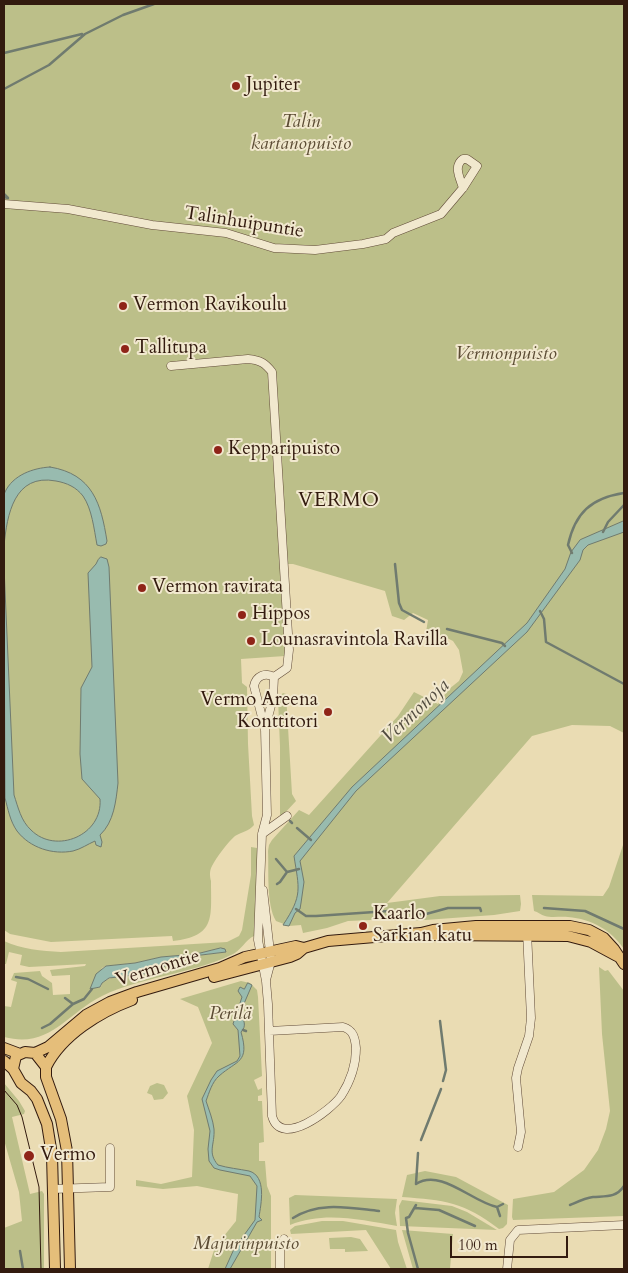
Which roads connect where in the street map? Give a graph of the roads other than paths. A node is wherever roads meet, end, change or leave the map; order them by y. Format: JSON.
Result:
{"nodes":[{"id":1,"x":463,"y":188,"type":"dead end"},
{"id":2,"x":4,"y":204,"type":"edge"},
{"id":3,"x":170,"y":366,"type":"dead end"},
{"id":4,"x":274,"y":677,"type":"junction"},
{"id":5,"x":265,"y":729,"type":"junction"},
{"id":6,"x":288,"y":816,"type":"dead end"},
{"id":7,"x":262,"y":834,"type":"junction"},
{"id":8,"x":526,"y":930,"type":"junction"},
{"id":9,"x":265,"y":957,"type":"junction"},
{"id":10,"x":622,"y":961,"type":"edge"},
{"id":11,"x":269,"y":1031,"type":"junction"},
{"id":12,"x":4,"y":1048,"type":"edge"},
{"id":13,"x":35,"y":1052,"type":"junction"},
{"id":14,"x":20,"y":1054,"type":"junction"},
{"id":15,"x":4,"y":1061,"type":"edge"},
{"id":16,"x":13,"y":1069,"type":"junction"},
{"id":17,"x":46,"y":1072,"type":"junction"},
{"id":18,"x":25,"y":1085,"type":"junction"},
{"id":19,"x":518,"y":1147,"type":"dead end"},
{"id":20,"x":110,"y":1148,"type":"dead end"},
{"id":21,"x":53,"y":1189,"type":"junction"},
{"id":22,"x":67,"y":1189,"type":"junction"},
{"id":23,"x":624,"y":1225,"type":"edge"},
{"id":24,"x":284,"y":1239,"type":"dead end"},
{"id":25,"x":55,"y":1269,"type":"edge"},
{"id":26,"x":70,"y":1269,"type":"edge"},
{"id":27,"x":280,"y":1269,"type":"edge"},
{"id":28,"x":507,"y":1269,"type":"edge"}],
"edges":[{"from":1,"to":2,"type":"street","name":"Talinhuipuntie"},
{"from":3,"to":4,"type":"street"},
{"from":4,"to":5,"type":"street"},
{"from":4,"to":5,"type":"street"},
{"from":5,"to":7,"type":"street"},
{"from":6,"to":7,"type":"street"},
{"from":7,"to":9,"type":"street"},
{"from":8,"to":9,"type":"main road","name":"Vermontie"},
{"from":8,"to":10,"type":"main road","name":"Vermontie"},
{"from":8,"to":19,"type":"street"},
{"from":9,"to":11,"type":"street"},
{"from":9,"to":13,"type":"main road","name":"Vermontie"},
{"from":9,"to":17,"type":"main road","name":"Vermontie"},
{"from":11,"to":11,"type":"street"},
{"from":12,"to":14,"type":"main road"},
{"from":13,"to":14,"type":"main road"},
{"from":13,"to":17,"type":"main road"},
{"from":14,"to":16,"type":"main road"},
{"from":15,"to":16,"type":"main road"},
{"from":16,"to":18,"type":"main road"},
{"from":17,"to":18,"type":"main road"},
{"from":17,"to":22,"type":"main road"},
{"from":18,"to":21,"type":"main road"},
{"from":20,"to":22,"type":"street"},
{"from":21,"to":22,"type":"street"},
{"from":21,"to":25,"type":"main road"},
{"from":22,"to":26,"type":"main road"},
{"from":23,"to":28,"type":"street"},
{"from":24,"to":27,"type":"street"}]}
